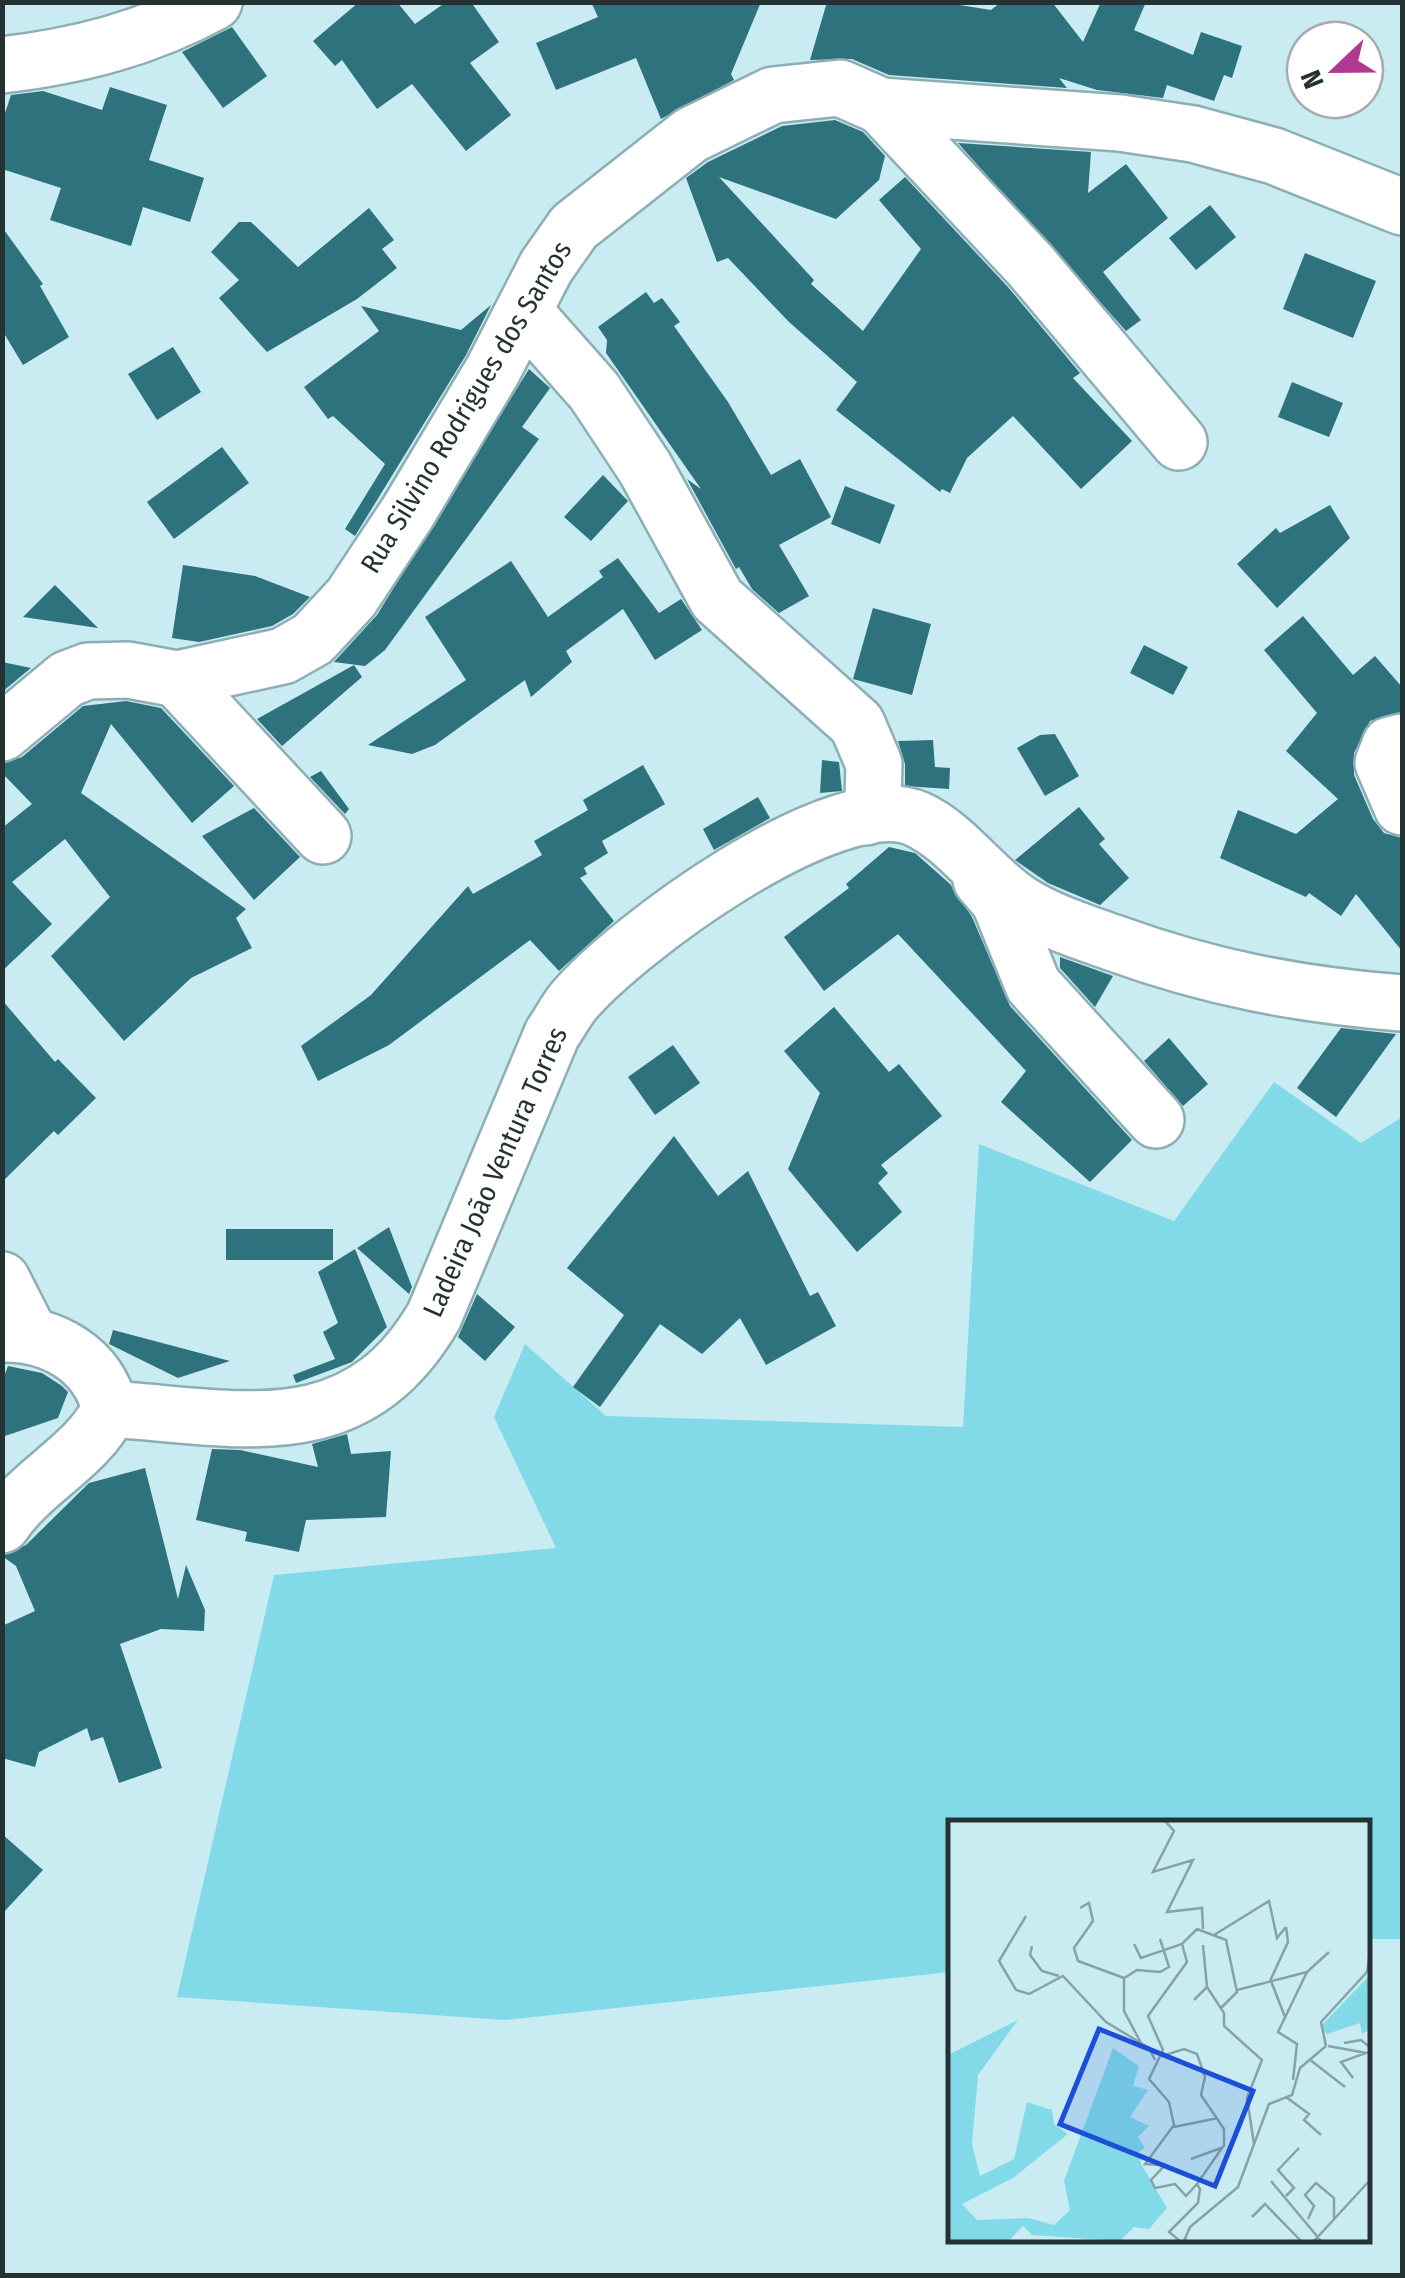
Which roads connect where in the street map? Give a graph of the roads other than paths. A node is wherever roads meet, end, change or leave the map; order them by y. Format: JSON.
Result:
{"nodes":[{"id":1,"x":214,"y":2,"type":"edge"},
{"id":2,"x":2,"y":65,"type":"edge"},
{"id":3,"x":881,"y":106,"type":"junction"},
{"id":4,"x":1402,"y":207,"type":"edge"},
{"id":5,"x":525,"y":312,"type":"junction"},
{"id":6,"x":1179,"y":442,"type":"dead end"},
{"id":7,"x":178,"y":679,"type":"junction"},
{"id":8,"x":2,"y":733,"type":"edge"},
{"id":9,"x":1402,"y":742,"type":"edge"},
{"id":10,"x":1402,"y":807,"type":"edge"},
{"id":11,"x":866,"y":817,"type":"junction"},
{"id":12,"x":322,"y":836,"type":"dead end"},
{"id":13,"x":953,"y":847,"type":"junction"},
{"id":14,"x":1402,"y":1003,"type":"edge"},
{"id":15,"x":1156,"y":1120,"type":"dead end"},
{"id":16,"x":2,"y":1280,"type":"edge"},
{"id":17,"x":16,"y":1333,"type":"edge"},
{"id":18,"x":110,"y":1408,"type":"junction"},
{"id":19,"x":2,"y":1525,"type":"edge"}],
"edges":[{"from":1,"to":2,"type":"street"},
{"from":3,"to":4,"type":"street","name":"Rua Silvino Rodrigues dos Santos"},
{"from":3,"to":5,"type":"street","name":"Rua Silvino Rodrigues dos Santos"},
{"from":3,"to":6,"type":"street"},
{"from":5,"to":7,"type":"street","name":"Rua Silvino Rodrigues dos Santos"},
{"from":5,"to":11,"type":"street"},
{"from":7,"to":8,"type":"street","name":"Rua Silvino Rodrigues dos Santos"},
{"from":7,"to":12,"type":"street"},
{"from":9,"to":10,"type":"street"},
{"from":11,"to":13,"type":"street","name":"Ladeira João Ventura Torres"},
{"from":11,"to":18,"type":"street","name":"Ladeira João Ventura Torres"},
{"from":13,"to":14,"type":"street","name":"Ladeira João Ventura Torres"},
{"from":13,"to":15,"type":"street"},
{"from":16,"to":17,"type":"street"},
{"from":17,"to":18,"type":"street"},
{"from":18,"to":19,"type":"street"}]}
